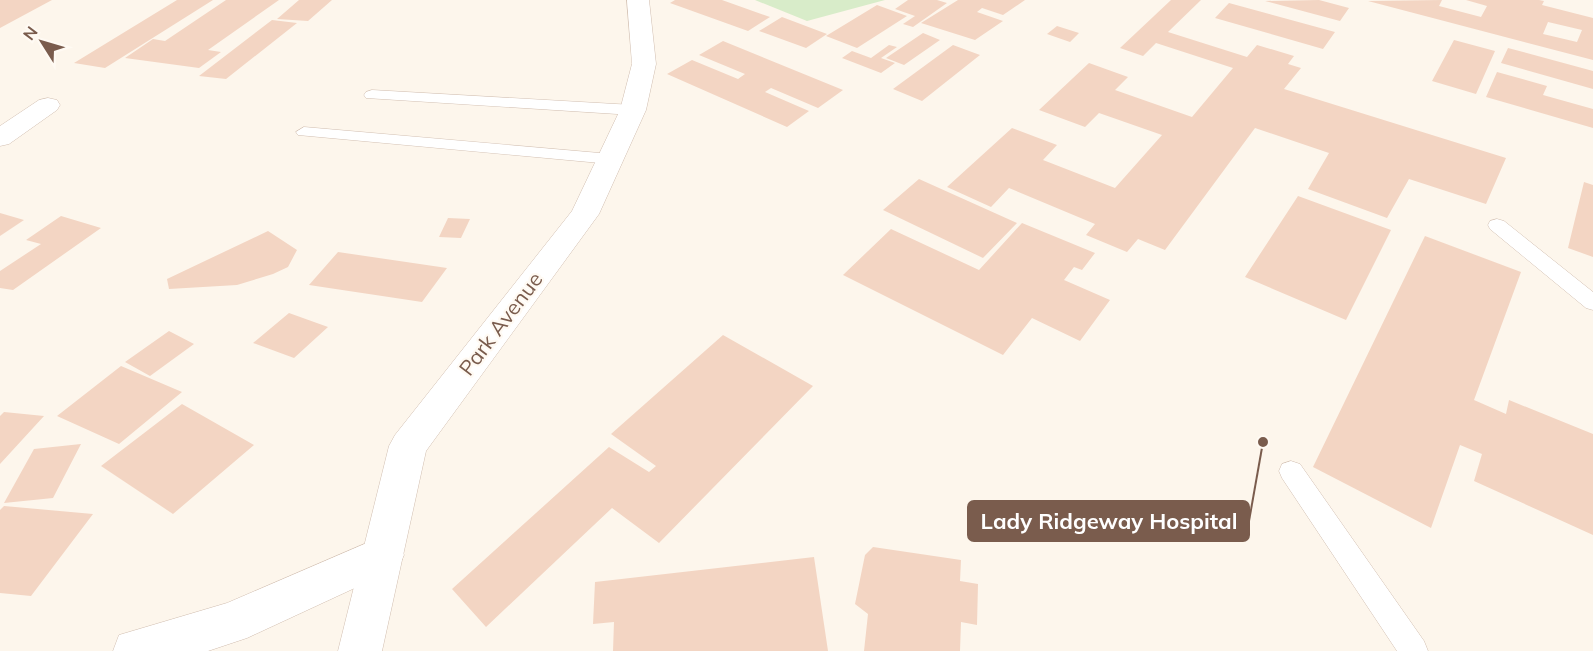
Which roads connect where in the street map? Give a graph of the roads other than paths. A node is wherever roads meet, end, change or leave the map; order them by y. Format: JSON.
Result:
{"nodes":[{"id":1,"x":638,"y":0,"type":"edge"},
{"id":2,"x":372,"y":95,"type":"dead end"},
{"id":3,"x":48,"y":105,"type":"dead end"},
{"id":4,"x":633,"y":110,"type":"junction"},
{"id":5,"x":304,"y":132,"type":"dead end"},
{"id":6,"x":0,"y":138,"type":"edge"},
{"id":7,"x":611,"y":159,"type":"junction"},
{"id":8,"x":1497,"y":225,"type":"dead end"},
{"id":9,"x":1593,"y":303,"type":"edge"},
{"id":10,"x":1291,"y":471,"type":"dead end"},
{"id":11,"x":383,"y":555,"type":"junction"},
{"id":12,"x":135,"y":651,"type":"edge"},
{"id":13,"x":360,"y":651,"type":"edge"},
{"id":14,"x":1414,"y":651,"type":"edge"}],
"edges":[{"from":1,"to":4,"type":"street","name":"Park Avenue"},
{"from":2,"to":4,"type":"lane"},
{"from":3,"to":6,"type":"street"},
{"from":4,"to":7,"type":"street","name":"Park Avenue"},
{"from":5,"to":7,"type":"lane"},
{"from":7,"to":11,"type":"street","name":"Park Avenue"},
{"from":8,"to":9,"type":"lane"},
{"from":10,"to":14,"type":"lane"},
{"from":11,"to":12,"type":"street"},
{"from":11,"to":13,"type":"street","name":"Park Avenue"}]}
